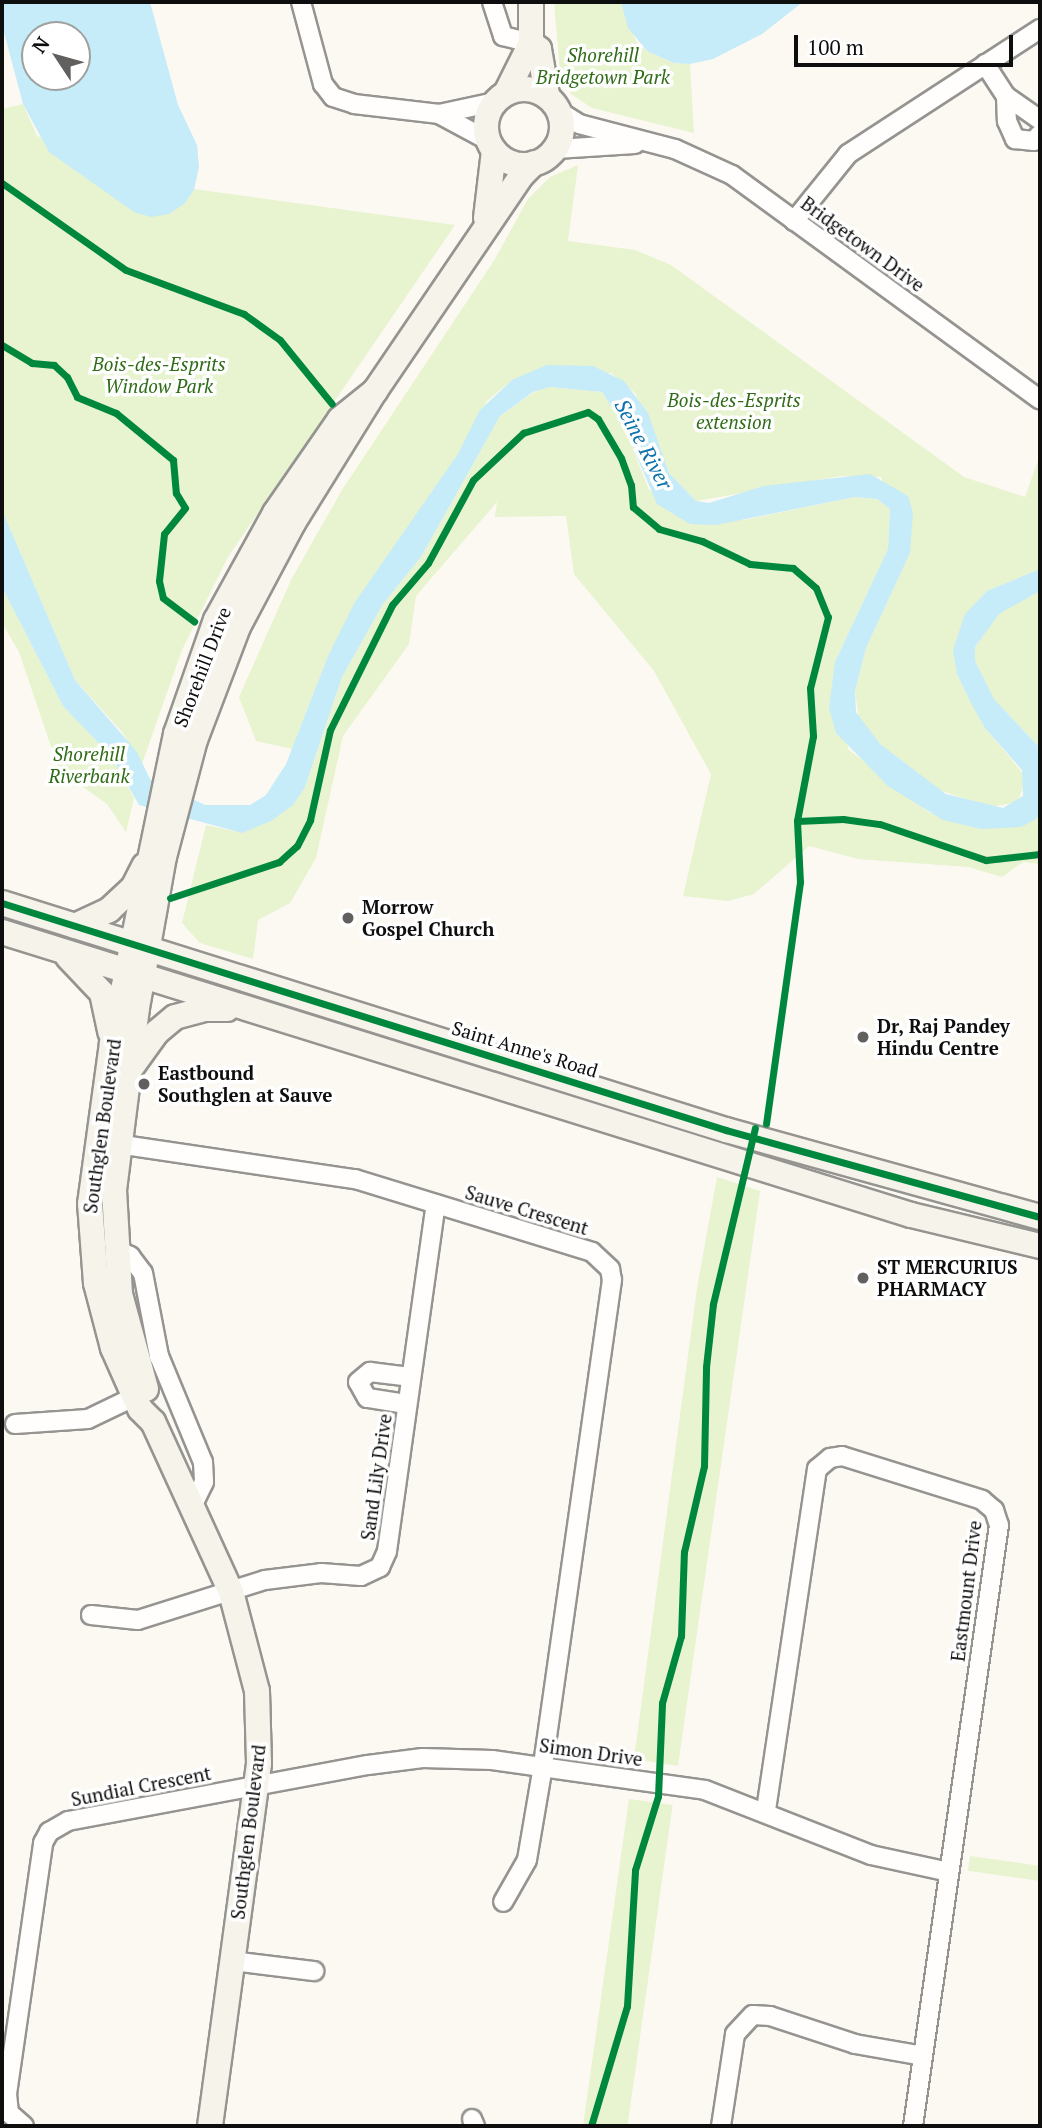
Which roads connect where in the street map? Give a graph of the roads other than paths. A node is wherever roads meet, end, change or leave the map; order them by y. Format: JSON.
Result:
{"nodes":[{"id":1,"x":301,"y":2,"type":"edge"},
{"id":2,"x":492,"y":2,"type":"edge"},
{"id":3,"x":531,"y":2,"type":"edge"},
{"id":4,"x":1040,"y":29,"type":"edge"},
{"id":5,"x":531,"y":43,"type":"junction"},
{"id":6,"x":985,"y":64,"type":"junction"},
{"id":7,"x":1006,"y":96,"type":"junction"},
{"id":8,"x":500,"y":97,"type":"junction"},
{"id":9,"x":553,"y":104,"type":"junction"},
{"id":10,"x":439,"y":114,"type":"junction"},
{"id":11,"x":1040,"y":120,"type":"edge"},
{"id":12,"x":1040,"y":134,"type":"edge"},
{"id":13,"x":649,"y":143,"type":"junction"},
{"id":14,"x":490,"y":145,"type":"junction"},
{"id":15,"x":556,"y":149,"type":"junction"},
{"id":16,"x":534,"y":163,"type":"junction"},
{"id":17,"x":794,"y":220,"type":"junction"},
{"id":18,"x":484,"y":229,"type":"junction"},
{"id":19,"x":1040,"y":400,"type":"edge"},
{"id":20,"x":153,"y":857,"type":"junction"},
{"id":21,"x":2,"y":903,"type":"edge"},
{"id":22,"x":75,"y":926,"type":"junction"},
{"id":23,"x":2,"y":932,"type":"edge"},
{"id":24,"x":141,"y":948,"type":"junction"},
{"id":25,"x":56,"y":949,"type":"junction"},
{"id":26,"x":135,"y":974,"type":"junction"},
{"id":27,"x":253,"y":1010,"type":"junction"},
{"id":28,"x":112,"y":1043,"type":"junction"},
{"id":29,"x":131,"y":1068,"type":"junction"},
{"id":30,"x":109,"y":1143,"type":"junction"},
{"id":31,"x":436,"y":1204,"type":"junction"},
{"id":32,"x":1040,"y":1217,"type":"edge"},
{"id":33,"x":1040,"y":1246,"type":"edge"},
{"id":34,"x":115,"y":1249,"type":"junction"},
{"id":35,"x":410,"y":1377,"type":"junction"},
{"id":36,"x":141,"y":1394,"type":"junction"},
{"id":37,"x":407,"y":1404,"type":"junction"},
{"id":38,"x":15,"y":1424,"type":"dead end"},
{"id":39,"x":192,"y":1507,"type":"junction"},
{"id":40,"x":231,"y":1592,"type":"junction"},
{"id":41,"x":91,"y":1615,"type":"dead end"},
{"id":42,"x":543,"y":1766,"type":"junction"},
{"id":43,"x":257,"y":1784,"type":"junction"},
{"id":44,"x":766,"y":1810,"type":"junction"},
{"id":45,"x":949,"y":1872,"type":"junction"},
{"id":46,"x":503,"y":1902,"type":"dead end"},
{"id":47,"x":232,"y":1961,"type":"junction"},
{"id":48,"x":314,"y":1972,"type":"dead end"},
{"id":49,"x":923,"y":2056,"type":"junction"},
{"id":50,"x":24,"y":2126,"type":"edge"},
{"id":51,"x":210,"y":2126,"type":"edge"},
{"id":52,"x":722,"y":2126,"type":"edge"},
{"id":53,"x":913,"y":2126,"type":"edge"}],
"edges":[{"from":1,"to":10,"type":"street"},
{"from":2,"to":5,"type":"street"},
{"from":3,"to":5,"type":"street"},
{"from":4,"to":6,"type":"street"},
{"from":5,"to":8,"type":"street"},
{"from":5,"to":9,"type":"street"},
{"from":6,"to":7,"type":"street"},
{"from":6,"to":17,"type":"street"},
{"from":7,"to":11,"type":"street"},
{"from":7,"to":12,"type":"street"},
{"from":8,"to":9,"type":"street"},
{"from":8,"to":10,"type":"street"},
{"from":8,"to":14,"type":"street"},
{"from":9,"to":13,"type":"street","name":"Bridgetown Drive"},
{"from":9,"to":15,"type":"street"},
{"from":10,"to":14,"type":"street"},
{"from":13,"to":15,"type":"street","name":"Bridgetown Drive"},
{"from":13,"to":17,"type":"street","name":"Bridgetown Drive"},
{"from":14,"to":16,"type":"street"},
{"from":14,"to":18,"type":"street","name":"Shorehill Drive"},
{"from":15,"to":16,"type":"street"},
{"from":16,"to":18,"type":"street","name":"Shorehill Drive"},
{"from":17,"to":19,"type":"street","name":"Bridgetown Drive"},
{"from":18,"to":20,"type":"street","name":"Shorehill Drive"},
{"from":20,"to":22,"type":"street"},
{"from":20,"to":24,"type":"street","name":"Shorehill Drive"},
{"from":21,"to":22,"type":"street","name":"Saint Anne's Road"},
{"from":22,"to":24,"type":"street","name":"Saint Anne's Road"},
{"from":23,"to":25,"type":"street"},
{"from":24,"to":26,"type":"street","name":"Southglen Boulevard"},
{"from":24,"to":32,"type":"street","name":"Saint Anne's Road"},
{"from":25,"to":26,"type":"street"},
{"from":25,"to":28,"type":"street"},
{"from":26,"to":27,"type":"street"},
{"from":26,"to":28,"type":"street","name":"Southglen Boulevard"},
{"from":26,"to":29,"type":"street","name":"Southglen Boulevard"},
{"from":27,"to":29,"type":"street"},
{"from":27,"to":33,"type":"street"},
{"from":28,"to":30,"type":"street","name":"Southglen Boulevard"},
{"from":29,"to":30,"type":"street","name":"Southglen Boulevard"},
{"from":30,"to":31,"type":"street","name":"Sauve Crescent"},
{"from":30,"to":34,"type":"street","name":"Southglen Boulevard"},
{"from":30,"to":36,"type":"street","name":"Southglen Boulevard"},
{"from":31,"to":35,"type":"street","name":"Sand Lily Drive"},
{"from":31,"to":42,"type":"street","name":"Sauve Crescent"},
{"from":34,"to":36,"type":"street","name":"Southglen Boulevard"},
{"from":34,"to":39,"type":"street"},
{"from":35,"to":37,"type":"street","name":"Sand Lily Drive"},
{"from":35,"to":37,"type":"street","name":"Sand Lily Drive"},
{"from":36,"to":38,"type":"street"},
{"from":36,"to":39,"type":"street","name":"Southglen Boulevard"},
{"from":37,"to":40,"type":"street","name":"Sand Lily Drive"},
{"from":39,"to":40,"type":"street","name":"Southglen Boulevard"},
{"from":40,"to":41,"type":"street"},
{"from":40,"to":43,"type":"street","name":"Southglen Boulevard"},
{"from":42,"to":43,"type":"street","name":"Simon Drive"},
{"from":42,"to":44,"type":"street","name":"Simon Drive"},
{"from":42,"to":46,"type":"street","name":"Sauve Crescent"},
{"from":43,"to":47,"type":"street","name":"Southglen Boulevard"},
{"from":43,"to":50,"type":"street","name":"Sundial Crescent"},
{"from":44,"to":45,"type":"street","name":"Simon Drive"},
{"from":44,"to":45,"type":"street","name":"Eastmount Drive"},
{"from":45,"to":49,"type":"street","name":"Eastmount Drive"},
{"from":47,"to":48,"type":"street"},
{"from":47,"to":51,"type":"street","name":"Southglen Boulevard"},
{"from":49,"to":52,"type":"street"},
{"from":49,"to":53,"type":"street","name":"Eastmount Drive"}]}
